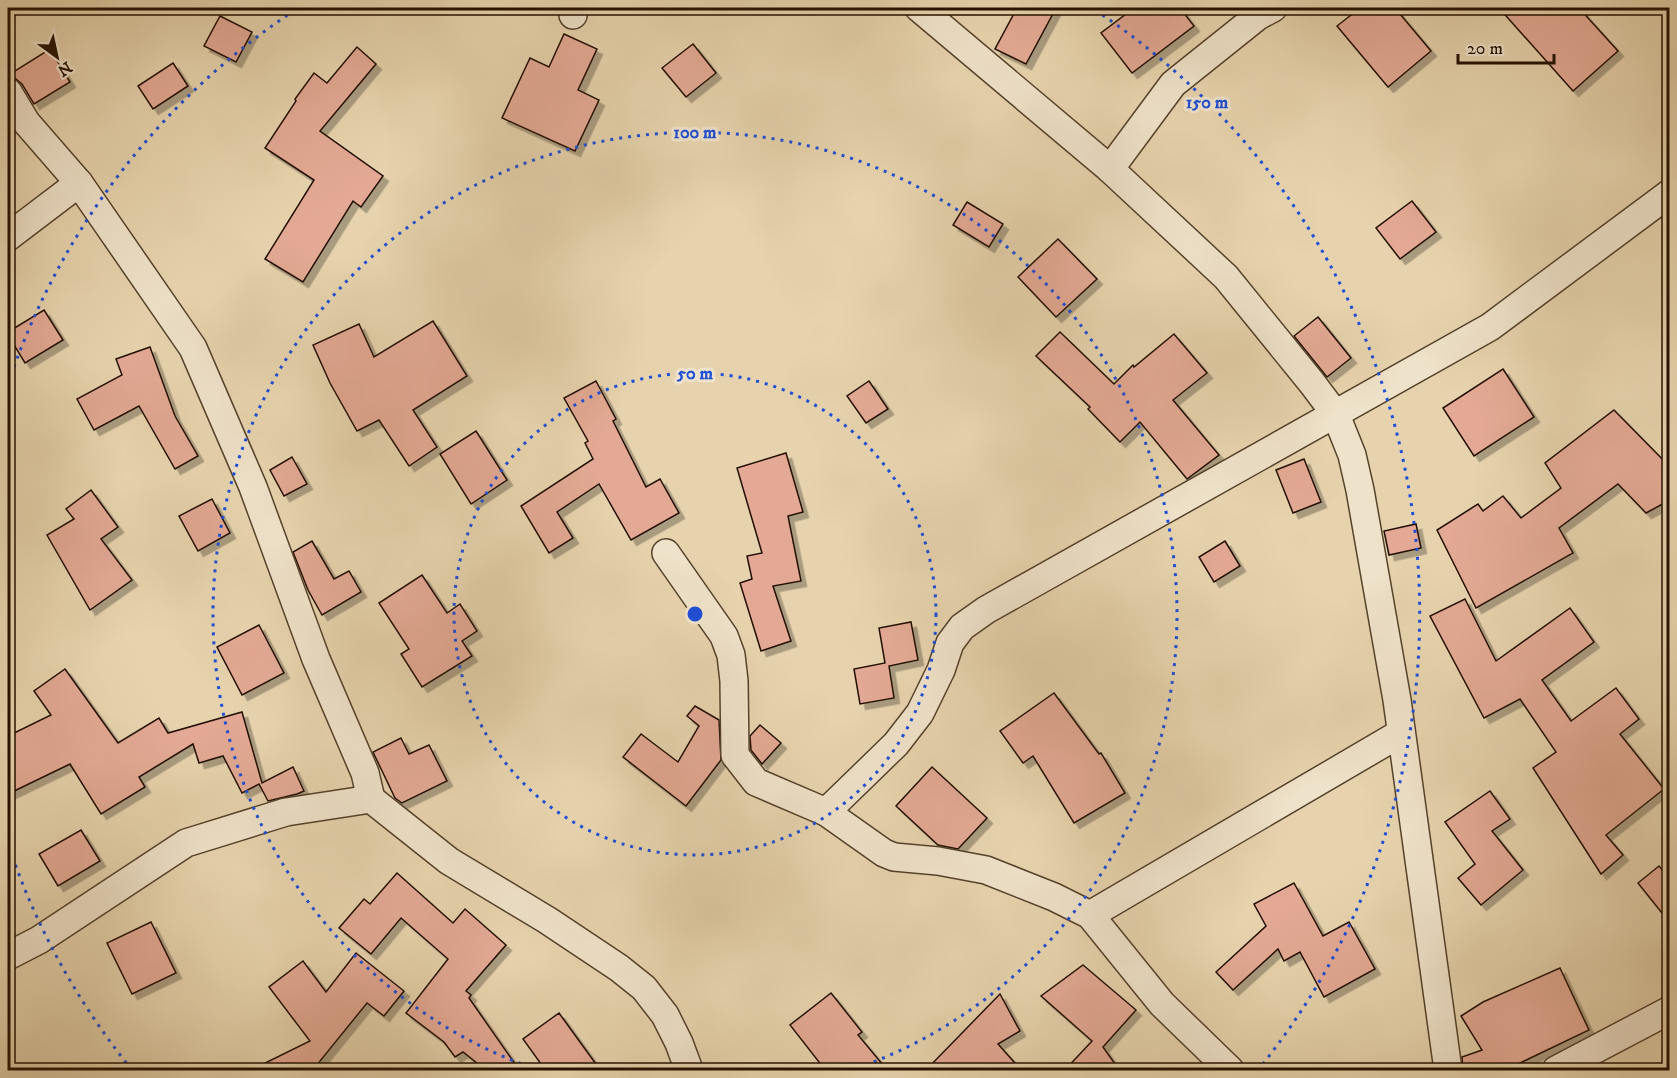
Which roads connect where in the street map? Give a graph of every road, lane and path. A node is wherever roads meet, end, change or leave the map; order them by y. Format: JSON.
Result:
{"nodes":[{"id":1,"x":919,"y":8,"type":"edge"},
{"id":2,"x":1273,"y":8,"type":"edge"},
{"id":3,"x":8,"y":92,"type":"edge"},
{"id":4,"x":1110,"y":169,"type":"junction"},
{"id":5,"x":79,"y":183,"type":"junction"},
{"id":6,"x":1670,"y":193,"type":"edge"},
{"id":7,"x":8,"y":237,"type":"edge"},
{"id":8,"x":1336,"y":415,"type":"junction"},
{"id":9,"x":666,"y":553,"type":"dead end"},
{"id":10,"x":1401,"y":733,"type":"junction"},
{"id":11,"x":371,"y":799,"type":"junction"},
{"id":12,"x":826,"y":812,"type":"junction"},
{"id":13,"x":1090,"y":915,"type":"junction"},
{"id":14,"x":8,"y":956,"type":"edge"},
{"id":15,"x":1670,"y":1010,"type":"edge"},
{"id":16,"x":689,"y":1071,"type":"edge"},
{"id":17,"x":1230,"y":1071,"type":"edge"},
{"id":18,"x":1448,"y":1071,"type":"edge"},
{"id":19,"x":1556,"y":1071,"type":"edge"}],
"edges":[{"from":1,"to":4,"type":"street"},
{"from":2,"to":4,"type":"street"},
{"from":3,"to":5,"type":"street"},
{"from":4,"to":8,"type":"street"},
{"from":5,"to":7,"type":"street"},
{"from":5,"to":11,"type":"street"},
{"from":6,"to":8,"type":"street"},
{"from":8,"to":10,"type":"street"},
{"from":8,"to":12,"type":"street"},
{"from":9,"to":12,"type":"street"},
{"from":10,"to":13,"type":"street"},
{"from":10,"to":18,"type":"street"},
{"from":11,"to":14,"type":"street"},
{"from":11,"to":16,"type":"street"},
{"from":12,"to":13,"type":"street"},
{"from":13,"to":17,"type":"street"},
{"from":15,"to":19,"type":"street"}]}
